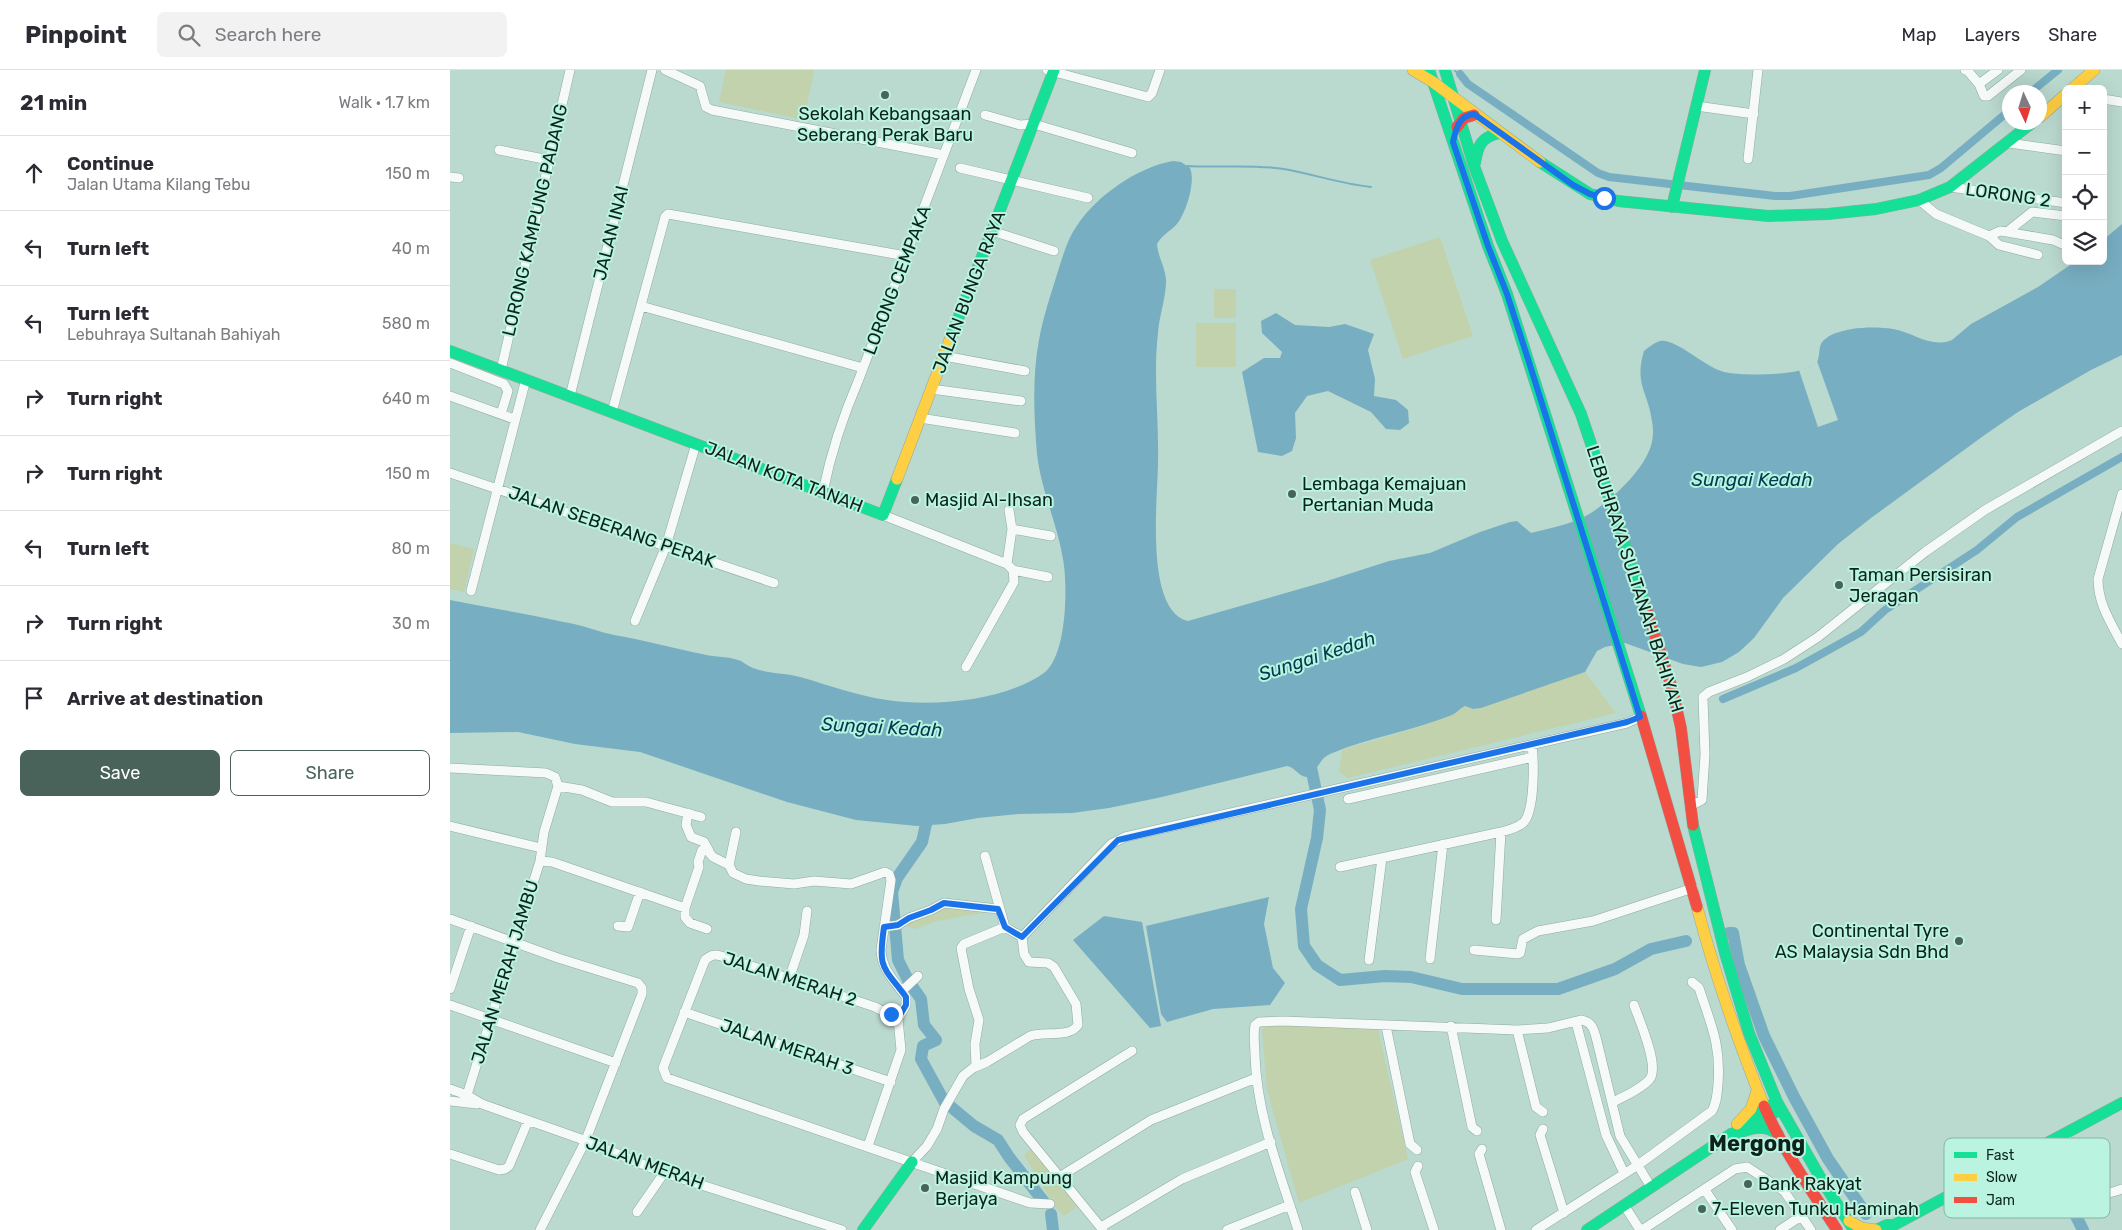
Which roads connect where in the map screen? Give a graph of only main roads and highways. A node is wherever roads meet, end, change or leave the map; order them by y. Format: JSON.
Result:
{"nodes":[{"id":1,"x":1413,"y":70,"type":"edge"},
{"id":2,"x":1429,"y":70,"type":"edge"},
{"id":3,"x":1444,"y":70,"type":"edge"},
{"id":4,"x":1705,"y":70,"type":"edge"},
{"id":5,"x":2094,"y":70,"type":"edge"},
{"id":6,"x":1052,"y":71,"type":"edge"},
{"id":7,"x":1433,"y":82,"type":"junction"},
{"id":8,"x":2077,"y":85,"type":"edge"},
{"id":9,"x":1452,"y":96,"type":"junction"},
{"id":10,"x":2062,"y":98,"type":"edge"},
{"id":11,"x":2047,"y":111,"type":"edge"},
{"id":12,"x":1474,"y":114,"type":"junction"},
{"id":13,"x":1460,"y":121,"type":"junction"},
{"id":14,"x":2023,"y":130,"type":"edge"},
{"id":15,"x":1500,"y":133,"type":"junction"},
{"id":16,"x":1453,"y":142,"type":"junction"},
{"id":17,"x":1474,"y":166,"type":"junction"},
{"id":18,"x":1672,"y":207,"type":"junction"},
{"id":19,"x":450,"y":351,"type":"edge"},
{"id":20,"x":883,"y":515,"type":"joint"},
{"id":21,"x":1757,"y":1091,"type":"junction"},
{"id":22,"x":2122,"y":1103,"type":"edge"},
{"id":23,"x":1779,"y":1105,"type":"junction"},
{"id":24,"x":1767,"y":1112,"type":"junction"},
{"id":25,"x":1736,"y":1130,"type":"junction"},
{"id":26,"x":1778,"y":1134,"type":"junction"},
{"id":27,"x":2057,"y":1138,"type":"edge"},
{"id":28,"x":912,"y":1162,"type":"road end"},
{"id":29,"x":1944,"y":1199,"type":"edge"},
{"id":30,"x":1847,"y":1219,"type":"junction"},
{"id":31,"x":1893,"y":1227,"type":"edge"},
{"id":32,"x":864,"y":1230,"type":"edge"},
{"id":33,"x":1587,"y":1230,"type":"edge"},
{"id":34,"x":1837,"y":1230,"type":"edge"},
{"id":35,"x":1854,"y":1230,"type":"edge"},
{"id":36,"x":1876,"y":1230,"type":"edge"}],
"edges":[{"from":1,"to":7,"type":"main road"},
{"from":2,"to":7,"type":"main road","name":"LEBUHRAYA SULTANAH BAHIYAH"},
{"from":3,"to":9,"type":"main road","name":"LEBUHRAYA SULTANAH BAHIYAH"},
{"from":4,"to":18,"type":"main road"},
{"from":5,"to":8,"type":"main road"},
{"from":6,"to":20,"type":"main road","name":"JALAN BUNGA RAYA"},
{"from":7,"to":9,"type":"main road"},
{"from":7,"to":16,"type":"main road","name":"LEBUHRAYA SULTANAH BAHIYAH"},
{"from":9,"to":12,"type":"main road"},
{"from":9,"to":13,"type":"main road","name":"LEBUHRAYA SULTANAH BAHIYAH"},
{"from":10,"to":11,"type":"main road"},
{"from":12,"to":13,"type":"main road"},
{"from":12,"to":15,"type":"main road"},
{"from":13,"to":16,"type":"main road"},
{"from":13,"to":17,"type":"main road","name":"LEBUHRAYA SULTANAH BAHIYAH"},
{"from":14,"to":18,"type":"main road"},
{"from":15,"to":17,"type":"main road"},
{"from":15,"to":18,"type":"main road"},
{"from":16,"to":21,"type":"main road","name":"LEBUHRAYA SULTANAH BAHIYAH"},
{"from":17,"to":23,"type":"main road","name":"LEBUHRAYA SULTANAH BAHIYAH"},
{"from":19,"to":20,"type":"main road","name":"JALAN KOTA TANAH"},
{"from":21,"to":24,"type":"main road","name":"LEBUHRAYA SULTANAH BAHIYAH"},
{"from":21,"to":25,"type":"main road"},
{"from":22,"to":27,"type":"main road"},
{"from":23,"to":24,"type":"main road"},
{"from":23,"to":30,"type":"main road","name":"LEBUHRAYA SULTANAH BAHIYAH"},
{"from":24,"to":25,"type":"main road"},
{"from":24,"to":26,"type":"main road","name":"LEBUHRAYA SULTANAH BAHIYAH"},
{"from":25,"to":26,"type":"main road"},
{"from":25,"to":33,"type":"main road"},
{"from":26,"to":34,"type":"main road","name":"LEBUHRAYA SULTANAH BAHIYAH"},
{"from":28,"to":32,"type":"main road"},
{"from":29,"to":31,"type":"main road"},
{"from":30,"to":35,"type":"main road","name":"LEBUHRAYA SULTANAH BAHIYAH"},
{"from":30,"to":36,"type":"main road"},
{"from":31,"to":36,"type":"main road"}]}
